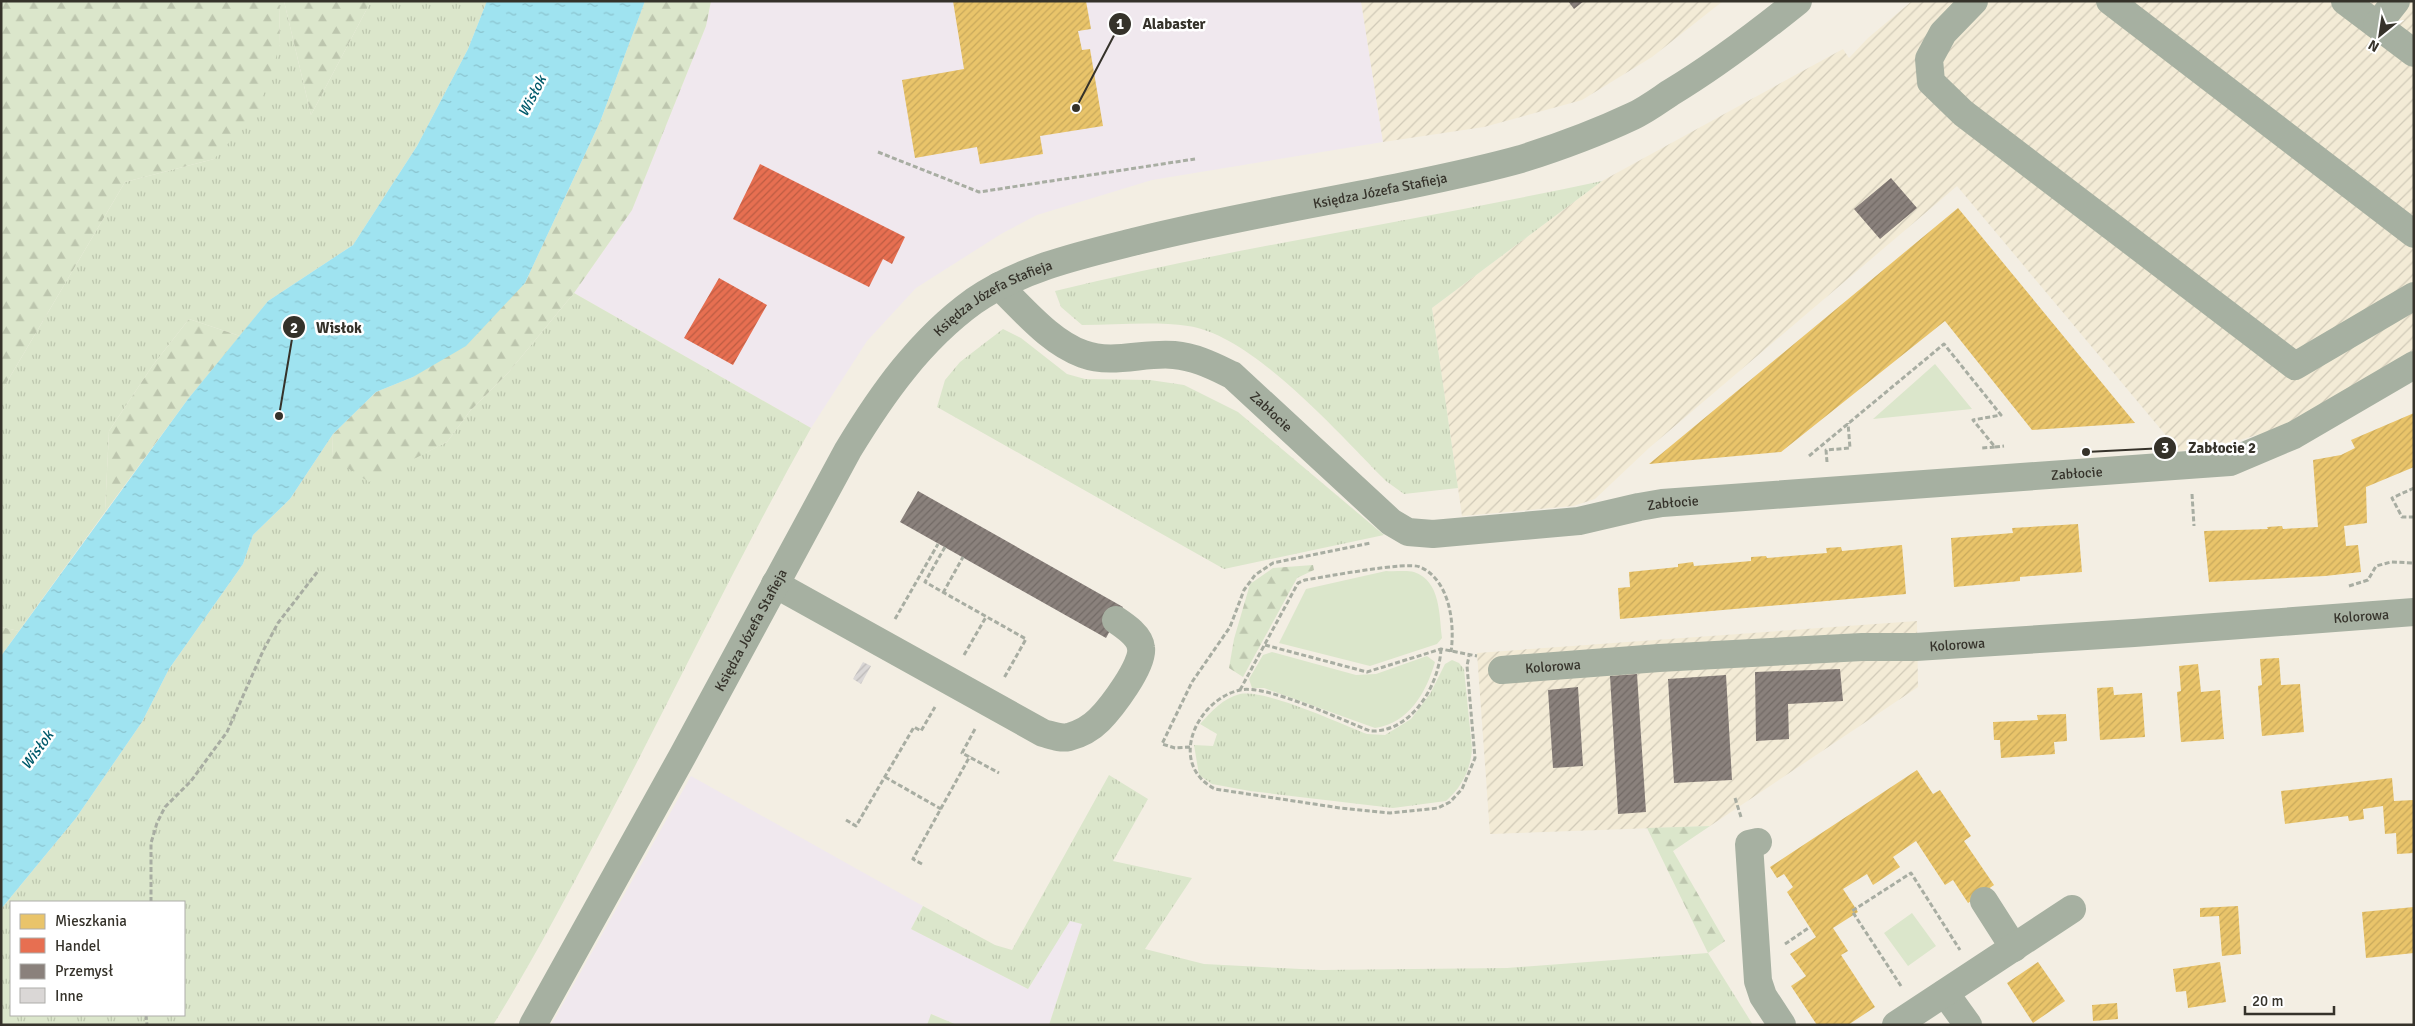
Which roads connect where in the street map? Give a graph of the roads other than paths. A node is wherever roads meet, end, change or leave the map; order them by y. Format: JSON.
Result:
{"nodes":[{"id":1,"x":1798,"y":1,"type":"edge"},
{"id":2,"x":1974,"y":1,"type":"edge"},
{"id":3,"x":2110,"y":1,"type":"edge"},
{"id":4,"x":2345,"y":1,"type":"edge"},
{"id":5,"x":2396,"y":1,"type":"edge"},
{"id":6,"x":2377,"y":25,"type":"junction"},
{"id":7,"x":2414,"y":53,"type":"edge"},
{"id":8,"x":2414,"y":234,"type":"edge"},
{"id":9,"x":999,"y":286,"type":"junction"},
{"id":10,"x":2414,"y":296,"type":"edge"},
{"id":11,"x":2414,"y":365,"type":"edge"},
{"id":12,"x":775,"y":584,"type":"junction"},
{"id":13,"x":2414,"y":612,"type":"edge"},
{"id":14,"x":1116,"y":620,"type":"dead end"},
{"id":15,"x":1502,"y":670,"type":"road end"},
{"id":16,"x":1758,"y":842,"type":"dead end"},
{"id":17,"x":1984,"y":901,"type":"dead end"},
{"id":18,"x":2072,"y":909,"type":"dead end"},
{"id":19,"x":2014,"y":948,"type":"junction"},
{"id":20,"x":1945,"y":993,"type":"junction"},
{"id":21,"x":1907,"y":1018,"type":"edge"},
{"id":22,"x":533,"y":1025,"type":"edge"},
{"id":23,"x":1782,"y":1025,"type":"edge"},
{"id":24,"x":1968,"y":1025,"type":"edge"}],
"edges":[{"from":1,"to":9,"type":"street","name":"Księdza Józefa Stafieja"},
{"from":2,"to":10,"type":"street"},
{"from":3,"to":8,"type":"street"},
{"from":4,"to":6,"type":"street"},
{"from":5,"to":6,"type":"street"},
{"from":6,"to":7,"type":"street"},
{"from":9,"to":11,"type":"street","name":"Zabłocie"},
{"from":9,"to":12,"type":"street","name":"Księdza Józefa Stafieja"},
{"from":12,"to":14,"type":"street"},
{"from":12,"to":22,"type":"street","name":"Księdza Józefa Stafieja"},
{"from":13,"to":15,"type":"street","name":"Kolorowa"},
{"from":16,"to":23,"type":"street"},
{"from":17,"to":19,"type":"street"},
{"from":18,"to":19,"type":"street"},
{"from":19,"to":20,"type":"street"},
{"from":20,"to":21,"type":"street"},
{"from":20,"to":24,"type":"street"}]}
